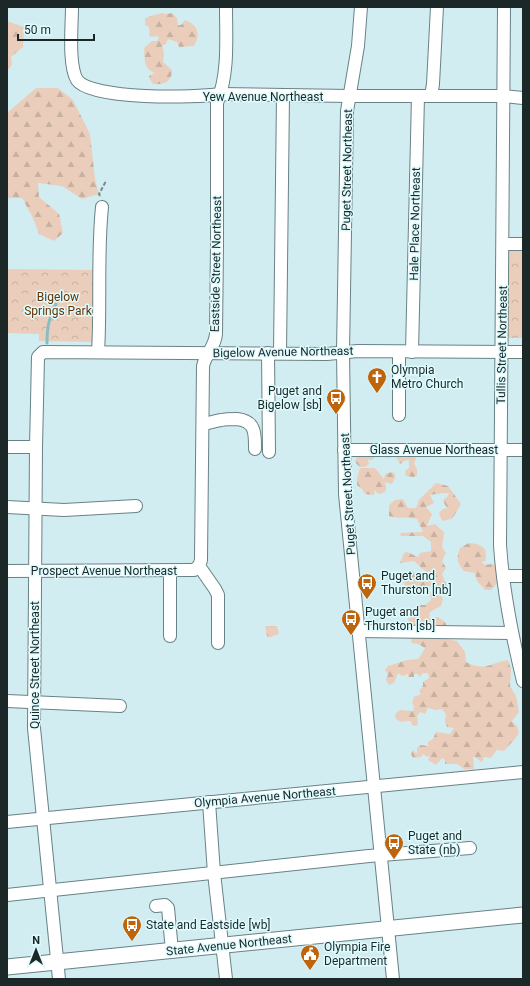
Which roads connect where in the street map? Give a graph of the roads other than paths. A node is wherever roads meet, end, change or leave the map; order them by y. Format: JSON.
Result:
{"nodes":[{"id":1,"x":72,"y":7,"type":"edge"},
{"id":2,"x":226,"y":7,"type":"edge"},
{"id":3,"x":362,"y":7,"type":"edge"},
{"id":4,"x":437,"y":7,"type":"edge"},
{"id":5,"x":504,"y":7,"type":"edge"},
{"id":6,"x":220,"y":94,"type":"junction"},
{"id":7,"x":283,"y":95,"type":"junction"},
{"id":8,"x":349,"y":96,"type":"junction"},
{"id":9,"x":418,"y":96,"type":"junction"},
{"id":10,"x":431,"y":96,"type":"junction"},
{"id":11,"x":503,"y":96,"type":"junction"},
{"id":12,"x":523,"y":98,"type":"edge"},
{"id":13,"x":102,"y":207,"type":"road end"},
{"id":14,"x":503,"y":244,"type":"junction"},
{"id":15,"x":523,"y":244,"type":"edge"},
{"id":16,"x":43,"y":352,"type":"joint"},
{"id":17,"x":98,"y":352,"type":"junction"},
{"id":18,"x":344,"y":352,"type":"junction"},
{"id":19,"x":399,"y":352,"type":"junction"},
{"id":20,"x":412,"y":352,"type":"junction"},
{"id":21,"x":502,"y":352,"type":"junction"},
{"id":22,"x":523,"y":352,"type":"edge"},
{"id":23,"x":208,"y":353,"type":"junction"},
{"id":24,"x":274,"y":353,"type":"junction"},
{"id":25,"x":399,"y":415,"type":"dead end"},
{"id":26,"x":203,"y":424,"type":"junction"},
{"id":27,"x":7,"y":447,"type":"edge"},
{"id":28,"x":36,"y":447,"type":"junction"},
{"id":29,"x":254,"y":449,"type":"dead end"},
{"id":30,"x":344,"y":450,"type":"junction"},
{"id":31,"x":500,"y":450,"type":"junction"},
{"id":32,"x":523,"y":450,"type":"edge"},
{"id":33,"x":269,"y":452,"type":"dead end"},
{"id":34,"x":136,"y":506,"type":"dead end"},
{"id":35,"x":7,"y":507,"type":"edge"},
{"id":36,"x":36,"y":508,"type":"junction"},
{"id":37,"x":199,"y":566,"type":"junction"},
{"id":38,"x":7,"y":571,"type":"edge"},
{"id":39,"x":35,"y":571,"type":"junction"},
{"id":40,"x":170,"y":571,"type":"junction"},
{"id":41,"x":503,"y":576,"type":"junction"},
{"id":42,"x":523,"y":576,"type":"edge"},
{"id":43,"x":359,"y":631,"type":"junction"},
{"id":44,"x":511,"y":633,"type":"junction"},
{"id":45,"x":170,"y":636,"type":"dead end"},
{"id":46,"x":218,"y":643,"type":"dead end"},
{"id":47,"x":523,"y":682,"type":"edge"},
{"id":48,"x":7,"y":701,"type":"edge"},
{"id":49,"x":35,"y":702,"type":"junction"},
{"id":50,"x":120,"y":706,"type":"dead end"},
{"id":51,"x":523,"y":772,"type":"edge"},
{"id":52,"x":374,"y":786,"type":"junction"},
{"id":53,"x":209,"y":802,"type":"junction"},
{"id":54,"x":43,"y":818,"type":"junction"},
{"id":55,"x":7,"y":822,"type":"edge"},
{"id":56,"x":470,"y":848,"type":"dead end"},
{"id":57,"x":381,"y":855,"type":"junction"},
{"id":58,"x":214,"y":873,"type":"junction"},
{"id":59,"x":50,"y":891,"type":"junction"},
{"id":60,"x":7,"y":895,"type":"edge"},
{"id":61,"x":156,"y":906,"type":"dead end"},
{"id":62,"x":523,"y":915,"type":"edge"},
{"id":63,"x":388,"y":928,"type":"junction"},
{"id":64,"x":223,"y":946,"type":"junction"},
{"id":65,"x":172,"y":951,"type":"junction"},
{"id":66,"x":58,"y":962,"type":"junction"},
{"id":67,"x":7,"y":967,"type":"edge"},
{"id":68,"x":59,"y":979,"type":"edge"},
{"id":69,"x":226,"y":979,"type":"edge"},
{"id":70,"x":393,"y":979,"type":"edge"}],
"edges":[{"from":1,"to":6,"type":"street","name":"Yew Avenue Northeast"},
{"from":2,"to":6,"type":"street","name":"Eastside Street Northeast"},
{"from":3,"to":8,"type":"street","name":"Puget Street Northeast"},
{"from":4,"to":10,"type":"street"},
{"from":5,"to":11,"type":"street","name":"Tullis Street Northeast"},
{"from":6,"to":7,"type":"street","name":"Yew Avenue Northeast"},
{"from":6,"to":23,"type":"street","name":"Eastside Street Northeast"},
{"from":7,"to":8,"type":"street","name":"Yew Avenue Northeast"},
{"from":7,"to":24,"type":"street"},
{"from":8,"to":9,"type":"street","name":"Yew Avenue Northeast"},
{"from":8,"to":18,"type":"street","name":"Puget Street Northeast"},
{"from":9,"to":10,"type":"street","name":"Yew Avenue Northeast"},
{"from":9,"to":20,"type":"street","name":"Hale Place Northeast"},
{"from":10,"to":11,"type":"street","name":"Yew Avenue Northeast"},
{"from":11,"to":12,"type":"street","name":"Yew Avenue Northeast"},
{"from":11,"to":14,"type":"street","name":"Tullis Street Northeast"},
{"from":13,"to":17,"type":"street"},
{"from":14,"to":15,"type":"street"},
{"from":14,"to":21,"type":"street","name":"Tullis Street Northeast"},
{"from":16,"to":17,"type":"street","name":"Bigelow Avenue Northeast"},
{"from":16,"to":28,"type":"street","name":"Quince Street Northeast"},
{"from":17,"to":23,"type":"street","name":"Bigelow Avenue Northeast"},
{"from":18,"to":19,"type":"street","name":"Bigelow Avenue Northeast"},
{"from":18,"to":24,"type":"street","name":"Bigelow Avenue Northeast"},
{"from":18,"to":30,"type":"street","name":"Puget Street Northeast"},
{"from":19,"to":20,"type":"street","name":"Bigelow Avenue Northeast"},
{"from":19,"to":25,"type":"street"},
{"from":20,"to":21,"type":"street","name":"Bigelow Avenue Northeast"},
{"from":21,"to":22,"type":"street","name":"Bigelow Avenue Northeast"},
{"from":21,"to":31,"type":"street","name":"Tullis Street Northeast"},
{"from":23,"to":24,"type":"street","name":"Bigelow Avenue Northeast"},
{"from":23,"to":26,"type":"street","name":"Eastside Street Northeast"},
{"from":24,"to":33,"type":"street"},
{"from":26,"to":29,"type":"street"},
{"from":26,"to":37,"type":"street","name":"Eastside Street Northeast"},
{"from":27,"to":28,"type":"street"},
{"from":28,"to":36,"type":"street","name":"Quince Street Northeast"},
{"from":30,"to":31,"type":"street","name":"Glass Avenue Northeast"},
{"from":30,"to":43,"type":"street","name":"Puget Street Northeast"},
{"from":31,"to":32,"type":"street","name":"Glass Avenue Northeast"},
{"from":31,"to":41,"type":"street","name":"Tullis Street Northeast"},
{"from":34,"to":36,"type":"street"},
{"from":35,"to":36,"type":"street"},
{"from":36,"to":39,"type":"street","name":"Quince Street Northeast"},
{"from":37,"to":40,"type":"street","name":"Prospect Avenue Northeast"},
{"from":37,"to":46,"type":"street"},
{"from":38,"to":39,"type":"street","name":"Prospect Avenue Northeast"},
{"from":39,"to":40,"type":"street","name":"Prospect Avenue Northeast"},
{"from":39,"to":49,"type":"street","name":"Quince Street Northeast"},
{"from":40,"to":45,"type":"street"},
{"from":41,"to":42,"type":"street"},
{"from":41,"to":44,"type":"street","name":"Tullis Street Northeast"},
{"from":43,"to":44,"type":"street"},
{"from":43,"to":52,"type":"street","name":"Puget Street Northeast"},
{"from":44,"to":47,"type":"street","name":"Tullis Street Northeast"},
{"from":48,"to":49,"type":"street"},
{"from":49,"to":50,"type":"street"},
{"from":49,"to":54,"type":"street","name":"Quince Street Northeast"},
{"from":51,"to":52,"type":"street","name":"Olympia Avenue Northeast"},
{"from":52,"to":53,"type":"street","name":"Olympia Avenue Northeast"},
{"from":52,"to":57,"type":"street","name":"Puget Street Northeast"},
{"from":53,"to":54,"type":"street","name":"Olympia Avenue Northeast"},
{"from":53,"to":58,"type":"street"},
{"from":54,"to":55,"type":"street","name":"Olympia Avenue Northeast"},
{"from":54,"to":59,"type":"street","name":"Quince Street Northeast"},
{"from":56,"to":57,"type":"street"},
{"from":57,"to":58,"type":"street"},
{"from":57,"to":63,"type":"street","name":"Puget Street Northeast"},
{"from":58,"to":59,"type":"street"},
{"from":58,"to":64,"type":"street"},
{"from":59,"to":60,"type":"street"},
{"from":59,"to":66,"type":"street","name":"Quince Street Northeast"},
{"from":61,"to":65,"type":"street"},
{"from":62,"to":63,"type":"main road","name":"State Avenue Northeast"},
{"from":63,"to":64,"type":"main road","name":"State Avenue Northeast"},
{"from":63,"to":70,"type":"street","name":"Puget Street Northeast"},
{"from":64,"to":65,"type":"main road","name":"State Avenue Northeast"},
{"from":64,"to":69,"type":"street"},
{"from":65,"to":66,"type":"main road","name":"State Avenue Northeast"},
{"from":66,"to":67,"type":"main road","name":"State Avenue Northeast"},
{"from":66,"to":68,"type":"street","name":"Quince Street Northeast"}]}
